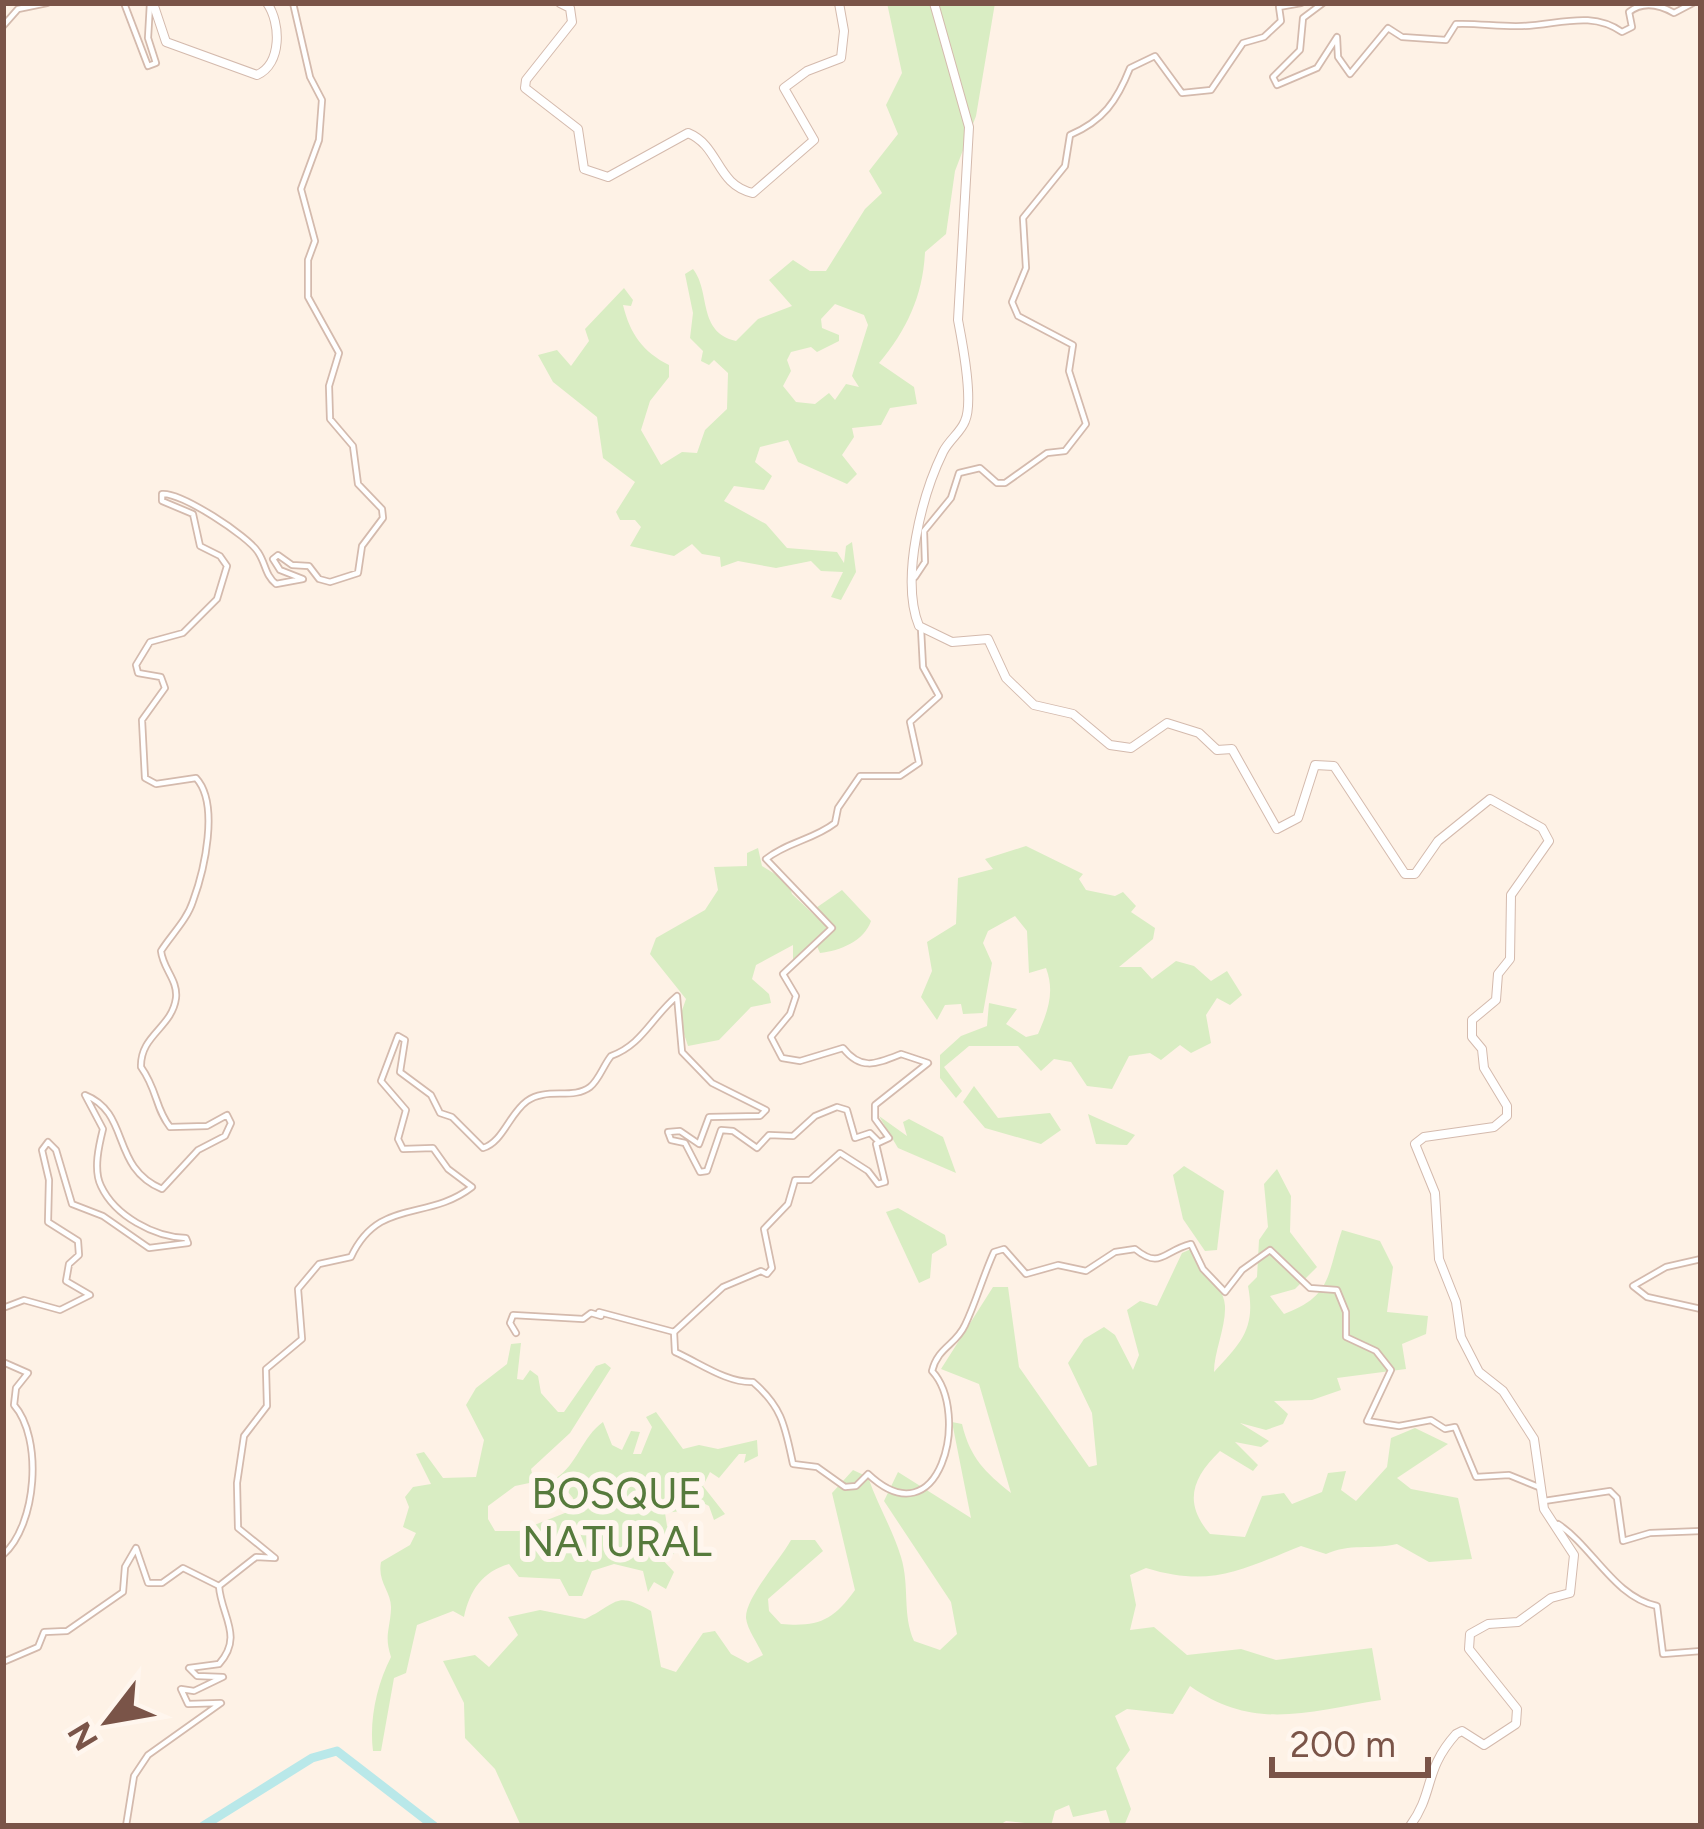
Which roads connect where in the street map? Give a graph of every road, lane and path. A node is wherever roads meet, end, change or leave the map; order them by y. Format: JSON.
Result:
{"nodes":[{"id":1,"x":47,"y":3,"type":"edge"},
{"id":2,"x":124,"y":3,"type":"edge"},
{"id":3,"x":151,"y":3,"type":"edge"},
{"id":4,"x":267,"y":3,"type":"edge"},
{"id":5,"x":293,"y":3,"type":"edge"},
{"id":6,"x":560,"y":3,"type":"edge"},
{"id":7,"x":839,"y":3,"type":"edge"},
{"id":8,"x":934,"y":3,"type":"edge"},
{"id":9,"x":1301,"y":3,"type":"edge"},
{"id":10,"x":1322,"y":3,"type":"edge"},
{"id":11,"x":1693,"y":3,"type":"edge"},
{"id":12,"x":3,"y":26,"type":"edge"},
{"id":13,"x":915,"y":577,"type":"junction"},
{"id":14,"x":920,"y":626,"type":"junction"},
{"id":15,"x":879,"y":1142,"type":"junction"},
{"id":16,"x":1701,"y":1259,"type":"edge"},
{"id":17,"x":3,"y":1308,"type":"edge"},
{"id":18,"x":1701,"y":1309,"type":"edge"},
{"id":19,"x":674,"y":1332,"type":"junction"},
{"id":20,"x":517,"y":1334,"type":"dead end"},
{"id":21,"x":3,"y":1362,"type":"edge"},
{"id":22,"x":1543,"y":1488,"type":"junction"},
{"id":23,"x":1544,"y":1501,"type":"junction"},
{"id":24,"x":1548,"y":1518,"type":"junction"},
{"id":25,"x":1701,"y":1532,"type":"edge"},
{"id":26,"x":3,"y":1555,"type":"edge"},
{"id":27,"x":219,"y":1586,"type":"junction"},
{"id":28,"x":1701,"y":1651,"type":"edge"},
{"id":29,"x":4,"y":1660,"type":"edge"},
{"id":30,"x":125,"y":1826,"type":"edge"},
{"id":31,"x":1410,"y":1826,"type":"edge"}],
"edges":[{"from":1,"to":12,"type":"street"},
{"from":2,"to":3,"type":"street"},
{"from":3,"to":4,"type":"street"},
{"from":5,"to":17,"type":"street"},
{"from":6,"to":7,"type":"street"},
{"from":8,"to":13,"type":"street"},
{"from":9,"to":13,"type":"street"},
{"from":10,"to":11,"type":"street"},
{"from":13,"to":14,"type":"street"},
{"from":14,"to":15,"type":"street"},
{"from":14,"to":22,"type":"street"},
{"from":15,"to":19,"type":"street"},
{"from":15,"to":27,"type":"street"},
{"from":16,"to":18,"type":"street"},
{"from":19,"to":20,"type":"street"},
{"from":19,"to":22,"type":"street"},
{"from":21,"to":26,"type":"street"},
{"from":22,"to":23,"type":"street"},
{"from":23,"to":24,"type":"street"},
{"from":23,"to":25,"type":"street"},
{"from":24,"to":28,"type":"street"},
{"from":24,"to":31,"type":"street"},
{"from":27,"to":29,"type":"street"},
{"from":27,"to":30,"type":"street"}]}
